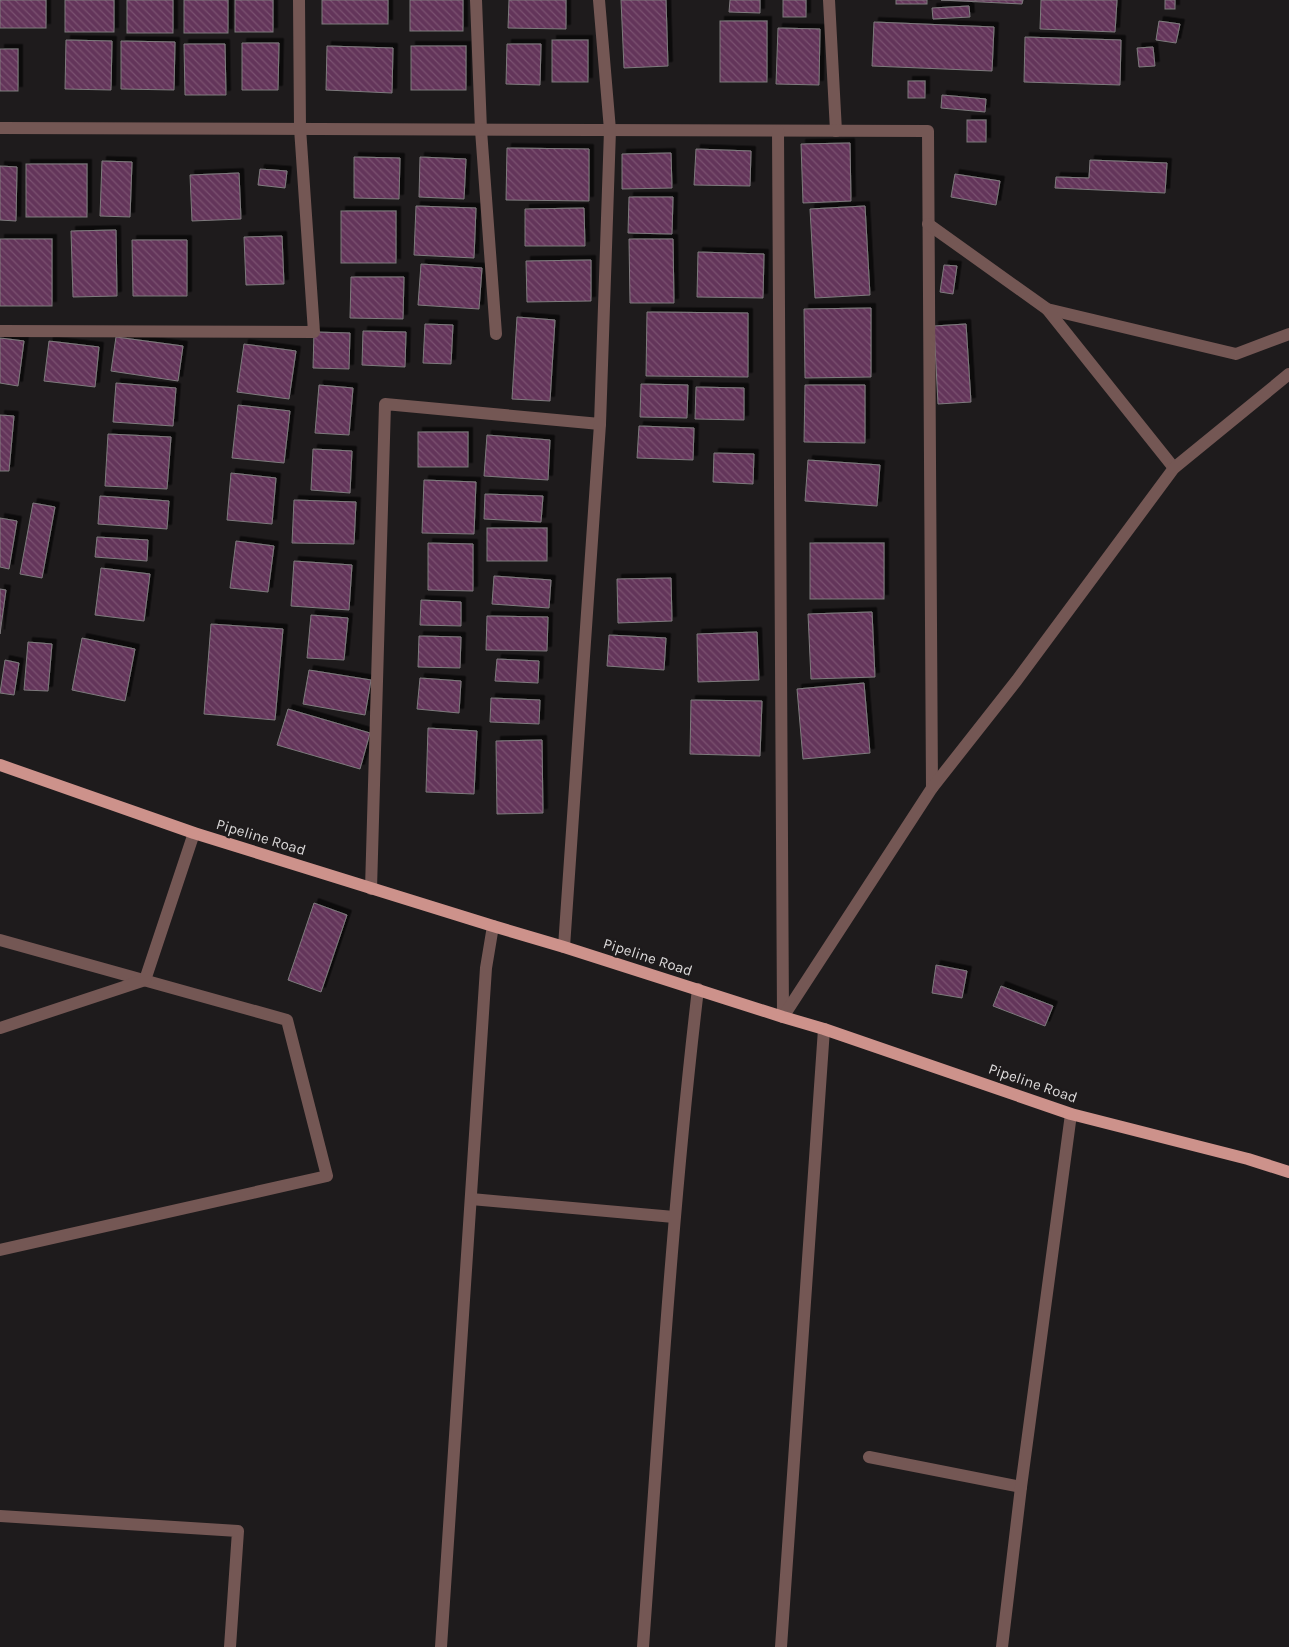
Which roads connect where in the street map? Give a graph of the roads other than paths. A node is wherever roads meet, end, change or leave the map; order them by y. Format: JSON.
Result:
{"nodes":[{"id":1,"x":299,"y":0,"type":"edge"},
{"id":2,"x":476,"y":0,"type":"edge"},
{"id":3,"x":599,"y":0,"type":"edge"},
{"id":4,"x":829,"y":0,"type":"edge"},
{"id":5,"x":0,"y":128,"type":"edge"},
{"id":6,"x":300,"y":128,"type":"junction"},
{"id":7,"x":480,"y":130,"type":"junction"},
{"id":8,"x":610,"y":130,"type":"junction"},
{"id":9,"x":778,"y":130,"type":"junction"},
{"id":10,"x":836,"y":130,"type":"junction"},
{"id":11,"x":928,"y":224,"type":"junction"},
{"id":12,"x":1047,"y":310,"type":"junction"},
{"id":13,"x":0,"y":331,"type":"edge"},
{"id":14,"x":496,"y":334,"type":"dead end"},
{"id":15,"x":1289,"y":334,"type":"edge"},
{"id":16,"x":1289,"y":374,"type":"edge"},
{"id":17,"x":600,"y":424,"type":"junction"},
{"id":18,"x":1174,"y":468,"type":"junction"},
{"id":19,"x":0,"y":765,"type":"edge"},
{"id":20,"x":932,"y":788,"type":"junction"},
{"id":21,"x":194,"y":833,"type":"junction"},
{"id":22,"x":371,"y":889,"type":"junction"},
{"id":23,"x":493,"y":926,"type":"junction"},
{"id":24,"x":0,"y":940,"type":"edge"},
{"id":25,"x":564,"y":947,"type":"junction"},
{"id":26,"x":145,"y":980,"type":"junction"},
{"id":27,"x":698,"y":989,"type":"junction"},
{"id":28,"x":782,"y":1017,"type":"junction"},
{"id":29,"x":0,"y":1028,"type":"edge"},
{"id":30,"x":824,"y":1029,"type":"junction"},
{"id":31,"x":1071,"y":1114,"type":"junction"},
{"id":32,"x":1289,"y":1172,"type":"edge"},
{"id":33,"x":471,"y":1199,"type":"junction"},
{"id":34,"x":674,"y":1217,"type":"junction"},
{"id":35,"x":0,"y":1250,"type":"edge"},
{"id":36,"x":869,"y":1458,"type":"dead end"},
{"id":37,"x":1020,"y":1487,"type":"junction"},
{"id":38,"x":0,"y":1516,"type":"edge"},
{"id":39,"x":230,"y":1647,"type":"edge"},
{"id":40,"x":441,"y":1647,"type":"edge"},
{"id":41,"x":642,"y":1647,"type":"edge"},
{"id":42,"x":781,"y":1647,"type":"edge"},
{"id":43,"x":1002,"y":1647,"type":"edge"}],
"edges":[{"from":1,"to":6,"type":"street"},
{"from":2,"to":7,"type":"street"},
{"from":3,"to":8,"type":"street"},
{"from":4,"to":10,"type":"street"},
{"from":5,"to":6,"type":"street"},
{"from":6,"to":7,"type":"street"},
{"from":6,"to":13,"type":"street"},
{"from":7,"to":8,"type":"street"},
{"from":7,"to":14,"type":"street"},
{"from":8,"to":9,"type":"street"},
{"from":8,"to":17,"type":"street"},
{"from":9,"to":10,"type":"street"},
{"from":9,"to":28,"type":"street"},
{"from":10,"to":11,"type":"street"},
{"from":11,"to":12,"type":"street"},
{"from":11,"to":20,"type":"street"},
{"from":12,"to":15,"type":"street"},
{"from":12,"to":18,"type":"street"},
{"from":16,"to":18,"type":"street"},
{"from":17,"to":22,"type":"street"},
{"from":17,"to":25,"type":"street"},
{"from":18,"to":20,"type":"street"},
{"from":19,"to":21,"type":"main road","name":"Pipeline Road"},
{"from":20,"to":28,"type":"street"},
{"from":21,"to":22,"type":"main road","name":"Pipeline Road"},
{"from":21,"to":26,"type":"street"},
{"from":22,"to":23,"type":"main road","name":"Pipeline Road"},
{"from":23,"to":25,"type":"main road","name":"Pipeline Road"},
{"from":23,"to":33,"type":"street"},
{"from":24,"to":26,"type":"street"},
{"from":25,"to":27,"type":"main road","name":"Pipeline Road"},
{"from":26,"to":29,"type":"street"},
{"from":26,"to":35,"type":"street"},
{"from":27,"to":28,"type":"main road","name":"Pipeline Road"},
{"from":27,"to":34,"type":"street"},
{"from":28,"to":30,"type":"main road","name":"Pipeline Road"},
{"from":30,"to":31,"type":"main road","name":"Pipeline Road"},
{"from":30,"to":42,"type":"street"},
{"from":31,"to":32,"type":"main road","name":"Pipeline Road"},
{"from":31,"to":37,"type":"street"},
{"from":33,"to":34,"type":"street"},
{"from":33,"to":40,"type":"street"},
{"from":34,"to":41,"type":"street"},
{"from":36,"to":37,"type":"street"},
{"from":37,"to":43,"type":"street"},
{"from":38,"to":39,"type":"street"}]}
